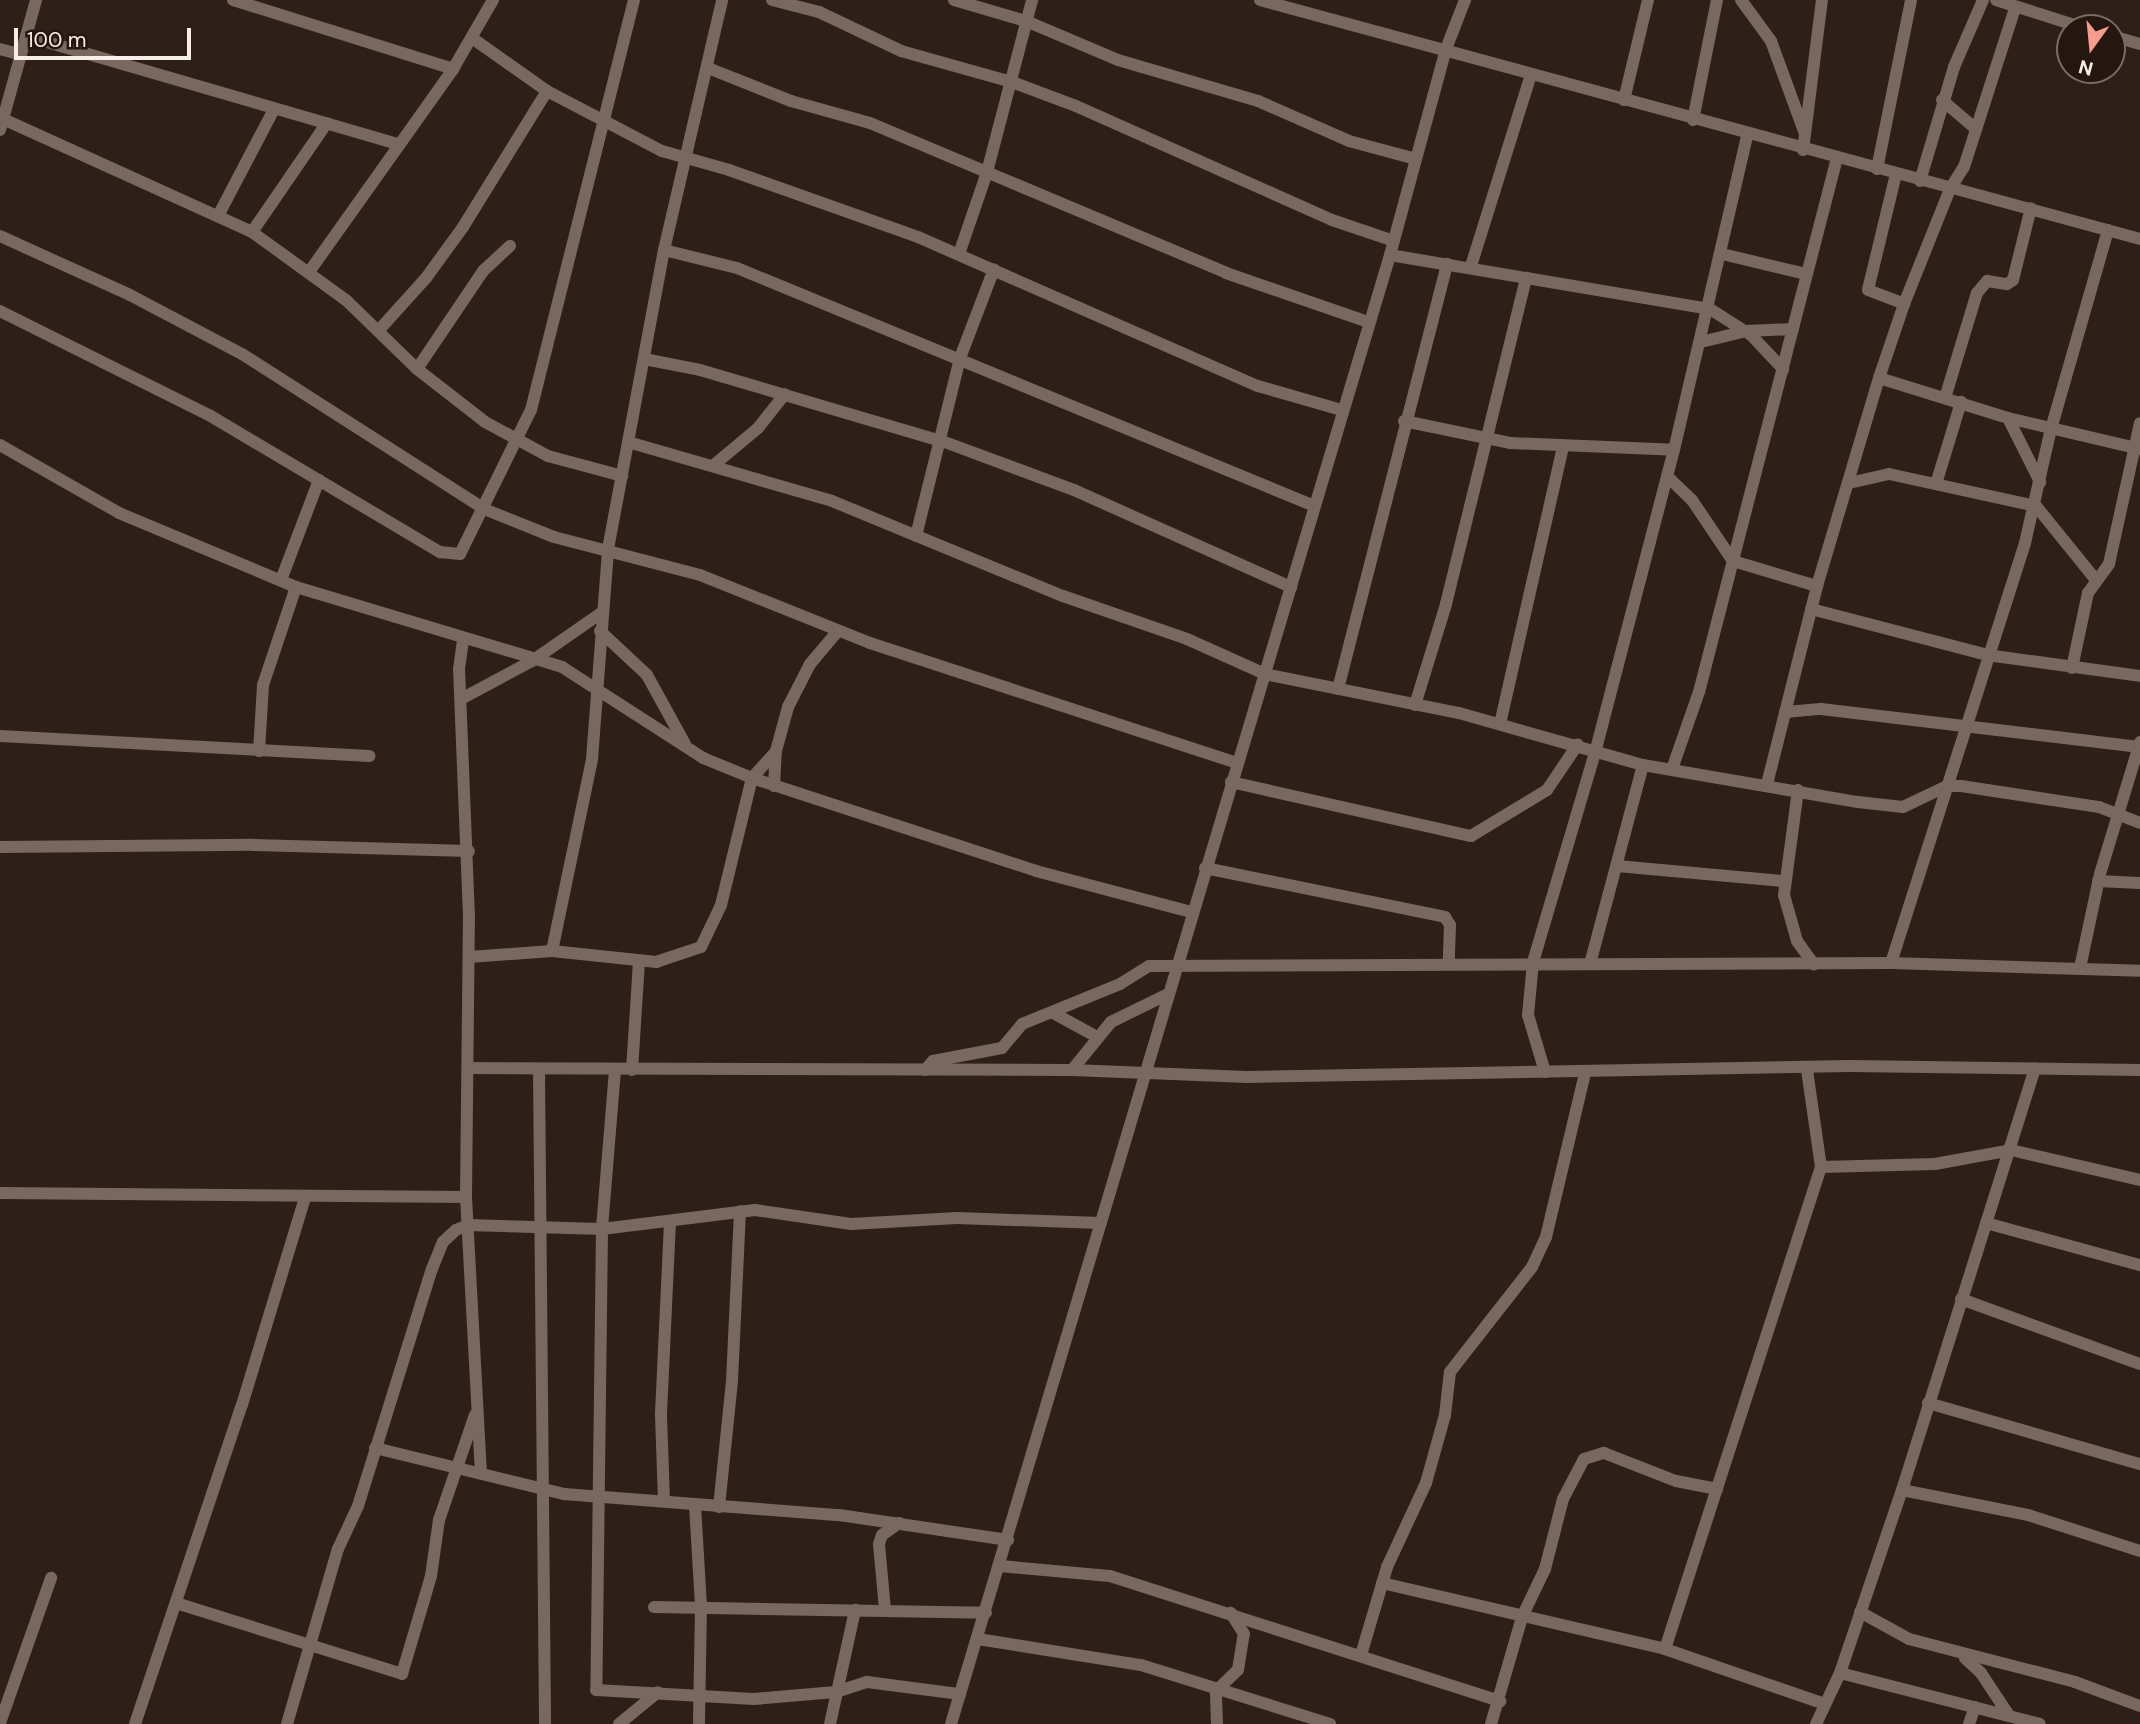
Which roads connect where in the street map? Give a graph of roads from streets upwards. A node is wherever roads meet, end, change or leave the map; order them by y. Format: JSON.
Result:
{"nodes":[{"id":1,"x":36,"y":0,"type":"edge"},
{"id":2,"x":233,"y":0,"type":"edge"},
{"id":3,"x":493,"y":0,"type":"edge"},
{"id":4,"x":634,"y":0,"type":"edge"},
{"id":5,"x":722,"y":0,"type":"edge"},
{"id":6,"x":772,"y":0,"type":"edge"},
{"id":7,"x":954,"y":0,"type":"edge"},
{"id":8,"x":1032,"y":0,"type":"edge"},
{"id":9,"x":1259,"y":0,"type":"edge"},
{"id":10,"x":1465,"y":0,"type":"edge"},
{"id":11,"x":1648,"y":0,"type":"edge"},
{"id":12,"x":1717,"y":0,"type":"edge"},
{"id":13,"x":1741,"y":0,"type":"edge"},
{"id":14,"x":1822,"y":0,"type":"edge"},
{"id":15,"x":1911,"y":0,"type":"edge"},
{"id":16,"x":1983,"y":0,"type":"edge"},
{"id":17,"x":1996,"y":0,"type":"edge"},
{"id":18,"x":2015,"y":8,"type":"junction"},
{"id":19,"x":2056,"y":20,"type":"edge"},
{"id":20,"x":1026,"y":21,"type":"junction"},
{"id":21,"x":26,"y":36,"type":"junction"},
{"id":22,"x":472,"y":38,"type":"junction"},
{"id":23,"x":0,"y":49,"type":"edge"},
{"id":24,"x":1446,"y":49,"type":"junction"},
{"id":25,"x":19,"y":54,"type":"junction"},
{"id":26,"x":708,"y":68,"type":"junction"},
{"id":27,"x":453,"y":69,"type":"junction"},
{"id":28,"x":1531,"y":74,"type":"junction"},
{"id":29,"x":1012,"y":82,"type":"junction"},
{"id":30,"x":547,"y":91,"type":"junction"},
{"id":31,"x":1624,"y":100,"type":"junction"},
{"id":32,"x":1942,"y":100,"type":"junction"},
{"id":33,"x":273,"y":111,"type":"junction"},
{"id":34,"x":1693,"y":120,"type":"junction"},
{"id":35,"x":605,"y":121,"type":"junction"},
{"id":36,"x":2,"y":124,"type":"edge"},
{"id":37,"x":327,"y":124,"type":"junction"},
{"id":38,"x":1976,"y":129,"type":"junction"},
{"id":39,"x":1805,"y":134,"type":"junction"},
{"id":40,"x":1747,"y":136,"type":"junction"},
{"id":41,"x":397,"y":144,"type":"junction"},
{"id":42,"x":1803,"y":150,"type":"junction"},
{"id":43,"x":689,"y":158,"type":"junction"},
{"id":44,"x":1837,"y":158,"type":"junction"},
{"id":45,"x":1416,"y":159,"type":"junction"},
{"id":46,"x":1877,"y":169,"type":"junction"},
{"id":47,"x":987,"y":172,"type":"junction"},
{"id":48,"x":1896,"y":174,"type":"junction"},
{"id":49,"x":1920,"y":181,"type":"junction"},
{"id":50,"x":1951,"y":189,"type":"junction"},
{"id":51,"x":2031,"y":208,"type":"junction"},
{"id":52,"x":219,"y":214,"type":"junction"},
{"id":53,"x":2108,"y":230,"type":"junction"},
{"id":54,"x":252,"y":232,"type":"junction"},
{"id":55,"x":0,"y":236,"type":"edge"},
{"id":56,"x":2140,"y":239,"type":"edge"},
{"id":57,"x":1394,"y":241,"type":"junction"},
{"id":58,"x":510,"y":246,"type":"dead end"},
{"id":59,"x":664,"y":250,"type":"junction"},
{"id":60,"x":960,"y":254,"type":"junction"},
{"id":61,"x":1722,"y":254,"type":"junction"},
{"id":62,"x":1390,"y":256,"type":"junction"},
{"id":63,"x":1447,"y":264,"type":"junction"},
{"id":64,"x":1471,"y":266,"type":"junction"},
{"id":65,"x":994,"y":269,"type":"junction"},
{"id":66,"x":309,"y":272,"type":"junction"},
{"id":67,"x":1806,"y":274,"type":"junction"},
{"id":68,"x":1526,"y":278,"type":"junction"},
{"id":69,"x":1904,"y":304,"type":"junction"},
{"id":70,"x":1710,"y":309,"type":"junction"},
{"id":71,"x":0,"y":311,"type":"edge"},
{"id":72,"x":1368,"y":322,"type":"junction"},
{"id":73,"x":1793,"y":329,"type":"junction"},
{"id":74,"x":379,"y":330,"type":"junction"},
{"id":75,"x":1746,"y":331,"type":"junction"},
{"id":76,"x":1701,"y":342,"type":"junction"},
{"id":77,"x":960,"y":358,"type":"junction"},
{"id":78,"x":644,"y":359,"type":"junction"},
{"id":79,"x":417,"y":369,"type":"junction"},
{"id":80,"x":1783,"y":369,"type":"junction"},
{"id":81,"x":1879,"y":379,"type":"junction"},
{"id":82,"x":785,"y":394,"type":"junction"},
{"id":83,"x":1945,"y":398,"type":"junction"},
{"id":84,"x":1961,"y":402,"type":"junction"},
{"id":85,"x":1341,"y":410,"type":"junction"},
{"id":86,"x":2008,"y":418,"type":"junction"},
{"id":87,"x":1404,"y":421,"type":"junction"},
{"id":88,"x":2140,"y":423,"type":"edge"},
{"id":89,"x":2051,"y":429,"type":"junction"},
{"id":90,"x":1483,"y":439,"type":"junction"},
{"id":91,"x":942,"y":441,"type":"junction"},
{"id":92,"x":518,"y":442,"type":"junction"},
{"id":93,"x":628,"y":442,"type":"junction"},
{"id":94,"x":0,"y":445,"type":"edge"},
{"id":95,"x":1563,"y":446,"type":"junction"},
{"id":96,"x":2137,"y":448,"type":"edge"},
{"id":97,"x":1674,"y":450,"type":"junction"},
{"id":98,"x":715,"y":464,"type":"junction"},
{"id":99,"x":622,"y":476,"type":"junction"},
{"id":100,"x":1667,"y":476,"type":"junction"},
{"id":101,"x":318,"y":480,"type":"junction"},
{"id":102,"x":2041,"y":482,"type":"junction"},
{"id":103,"x":1849,"y":483,"type":"junction"},
{"id":104,"x":1936,"y":484,"type":"junction"},
{"id":105,"x":1312,"y":505,"type":"junction"},
{"id":106,"x":2036,"y":506,"type":"junction"},
{"id":107,"x":484,"y":509,"type":"junction"},
{"id":108,"x":916,"y":536,"type":"junction"},
{"id":109,"x":608,"y":549,"type":"junction"},
{"id":110,"x":1734,"y":561,"type":"junction"},
{"id":111,"x":281,"y":580,"type":"junction"},
{"id":112,"x":2096,"y":580,"type":"junction"},
{"id":113,"x":1817,"y":586,"type":"junction"},
{"id":114,"x":296,"y":587,"type":"junction"},
{"id":115,"x":1291,"y":587,"type":"junction"},
{"id":116,"x":1811,"y":609,"type":"junction"},
{"id":117,"x":601,"y":613,"type":"junction"},
{"id":118,"x":600,"y":631,"type":"junction"},
{"id":119,"x":838,"y":631,"type":"junction"},
{"id":120,"x":463,"y":641,"type":"junction"},
{"id":121,"x":1987,"y":655,"type":"junction"},
{"id":122,"x":532,"y":661,"type":"junction"},
{"id":123,"x":2072,"y":668,"type":"junction"},
{"id":124,"x":1265,"y":674,"type":"junction"},
{"id":125,"x":2140,"y":676,"type":"edge"},
{"id":126,"x":1338,"y":689,"type":"junction"},
{"id":127,"x":598,"y":690,"type":"junction"},
{"id":128,"x":461,"y":699,"type":"junction"},
{"id":129,"x":1415,"y":705,"type":"junction"},
{"id":130,"x":1785,"y":712,"type":"junction"},
{"id":131,"x":1500,"y":724,"type":"junction"},
{"id":132,"x":1966,"y":724,"type":"junction"},
{"id":133,"x":0,"y":736,"type":"edge"},
{"id":134,"x":1578,"y":744,"type":"junction"},
{"id":135,"x":2140,"y":746,"type":"edge"},
{"id":136,"x":1596,"y":748,"type":"junction"},
{"id":137,"x":689,"y":750,"type":"junction"},
{"id":138,"x":259,"y":751,"type":"junction"},
{"id":139,"x":776,"y":751,"type":"junction"},
{"id":140,"x":369,"y":756,"type":"dead end"},
{"id":141,"x":1237,"y":763,"type":"junction"},
{"id":142,"x":1643,"y":765,"type":"junction"},
{"id":143,"x":1672,"y":769,"type":"junction"},
{"id":144,"x":752,"y":778,"type":"junction"},
{"id":145,"x":1231,"y":782,"type":"junction"},
{"id":146,"x":1767,"y":784,"type":"junction"},
{"id":147,"x":774,"y":786,"type":"junction"},
{"id":148,"x":1947,"y":786,"type":"junction"},
{"id":149,"x":1798,"y":790,"type":"junction"},
{"id":150,"x":2116,"y":816,"type":"junction"},
{"id":151,"x":2140,"y":824,"type":"edge"},
{"id":152,"x":0,"y":847,"type":"edge"},
{"id":153,"x":469,"y":851,"type":"junction"},
{"id":154,"x":1617,"y":866,"type":"junction"},
{"id":155,"x":1205,"y":868,"type":"junction"},
{"id":156,"x":1783,"y":881,"type":"junction"},
{"id":157,"x":2098,"y":881,"type":"junction"},
{"id":158,"x":2140,"y":883,"type":"edge"},
{"id":159,"x":1191,"y":912,"type":"junction"},
{"id":160,"x":552,"y":951,"type":"junction"},
{"id":161,"x":469,"y":957,"type":"junction"},
{"id":162,"x":1533,"y":961,"type":"junction"},
{"id":163,"x":639,"y":962,"type":"junction"},
{"id":164,"x":1449,"y":963,"type":"junction"},
{"id":165,"x":1891,"y":963,"type":"junction"},
{"id":166,"x":1590,"y":964,"type":"junction"},
{"id":167,"x":1814,"y":964,"type":"junction"},
{"id":168,"x":1175,"y":966,"type":"junction"},
{"id":169,"x":2080,"y":968,"type":"junction"},
{"id":170,"x":2140,"y":971,"type":"edge"},
{"id":171,"x":1166,"y":995,"type":"junction"},
{"id":172,"x":1055,"y":1014,"type":"junction"},
{"id":173,"x":1097,"y":1037,"type":"junction"},
{"id":174,"x":468,"y":1068,"type":"junction"},
{"id":175,"x":2035,"y":1069,"type":"junction"},
{"id":176,"x":539,"y":1070,"type":"junction"},
{"id":177,"x":615,"y":1070,"type":"junction"},
{"id":178,"x":632,"y":1070,"type":"junction"},
{"id":179,"x":925,"y":1070,"type":"junction"},
{"id":180,"x":1073,"y":1070,"type":"junction"},
{"id":181,"x":1807,"y":1070,"type":"junction"},
{"id":182,"x":2140,"y":1070,"type":"edge"},
{"id":183,"x":1143,"y":1071,"type":"junction"},
{"id":184,"x":1545,"y":1072,"type":"junction"},
{"id":185,"x":1585,"y":1073,"type":"junction"},
{"id":186,"x":2011,"y":1150,"type":"junction"},
{"id":187,"x":1821,"y":1167,"type":"junction"},
{"id":188,"x":2140,"y":1180,"type":"edge"},
{"id":189,"x":0,"y":1193,"type":"edge"},
{"id":190,"x":466,"y":1197,"type":"junction"},
{"id":191,"x":305,"y":1198,"type":"junction"},
{"id":192,"x":740,"y":1212,"type":"junction"},
{"id":193,"x":1101,"y":1223,"type":"junction"},
{"id":194,"x":1986,"y":1223,"type":"junction"},
{"id":195,"x":670,"y":1224,"type":"junction"},
{"id":196,"x":468,"y":1226,"type":"junction"},
{"id":197,"x":540,"y":1226,"type":"junction"},
{"id":198,"x":602,"y":1229,"type":"junction"},
{"id":199,"x":2140,"y":1265,"type":"edge"},
{"id":200,"x":1961,"y":1299,"type":"junction"},
{"id":201,"x":2140,"y":1364,"type":"edge"},
{"id":202,"x":1928,"y":1403,"type":"junction"},
{"id":203,"x":475,"y":1415,"type":"junction"},
{"id":204,"x":375,"y":1448,"type":"junction"},
{"id":205,"x":2140,"y":1464,"type":"edge"},
{"id":206,"x":457,"y":1468,"type":"junction"},
{"id":207,"x":481,"y":1474,"type":"junction"},
{"id":208,"x":542,"y":1489,"type":"junction"},
{"id":209,"x":1717,"y":1489,"type":"junction"},
{"id":210,"x":1902,"y":1490,"type":"junction"},
{"id":211,"x":601,"y":1498,"type":"junction"},
{"id":212,"x":664,"y":1501,"type":"junction"},
{"id":213,"x":695,"y":1505,"type":"junction"},
{"id":214,"x":719,"y":1507,"type":"junction"},
{"id":215,"x":899,"y":1524,"type":"junction"},
{"id":216,"x":1008,"y":1540,"type":"junction"},
{"id":217,"x":2140,"y":1551,"type":"edge"},
{"id":218,"x":1000,"y":1566,"type":"junction"},
{"id":219,"x":51,"y":1578,"type":"dead end"},
{"id":220,"x":1382,"y":1583,"type":"junction"},
{"id":221,"x":176,"y":1603,"type":"junction"},
{"id":222,"x":701,"y":1606,"type":"junction"},
{"id":223,"x":654,"y":1607,"type":"dead end"},
{"id":224,"x":855,"y":1610,"type":"junction"},
{"id":225,"x":885,"y":1611,"type":"junction"},
{"id":226,"x":1860,"y":1612,"type":"junction"},
{"id":227,"x":986,"y":1613,"type":"junction"},
{"id":228,"x":1231,"y":1614,"type":"junction"},
{"id":229,"x":1522,"y":1617,"type":"junction"},
{"id":230,"x":978,"y":1639,"type":"junction"},
{"id":231,"x":312,"y":1647,"type":"junction"},
{"id":232,"x":1665,"y":1649,"type":"junction"},
{"id":233,"x":1361,"y":1655,"type":"junction"},
{"id":234,"x":1962,"y":1656,"type":"junction"},
{"id":235,"x":1840,"y":1673,"type":"junction"},
{"id":236,"x":1216,"y":1691,"type":"junction"},
{"id":237,"x":658,"y":1692,"type":"junction"},
{"id":238,"x":836,"y":1692,"type":"junction"},
{"id":239,"x":700,"y":1693,"type":"junction"},
{"id":240,"x":960,"y":1695,"type":"junction"},
{"id":241,"x":1500,"y":1701,"type":"junction"},
{"id":242,"x":1825,"y":1704,"type":"junction"},
{"id":243,"x":2140,"y":1706,"type":"edge"},
{"id":244,"x":1975,"y":1707,"type":"junction"},
{"id":245,"x":2008,"y":1714,"type":"junction"},
{"id":246,"x":0,"y":1723,"type":"edge"},
{"id":247,"x":135,"y":1724,"type":"edge"},
{"id":248,"x":286,"y":1724,"type":"edge"},
{"id":249,"x":545,"y":1724,"type":"edge"},
{"id":250,"x":619,"y":1724,"type":"edge"},
{"id":251,"x":699,"y":1724,"type":"edge"},
{"id":252,"x":830,"y":1724,"type":"edge"},
{"id":253,"x":951,"y":1724,"type":"edge"},
{"id":254,"x":1217,"y":1724,"type":"edge"},
{"id":255,"x":1330,"y":1724,"type":"edge"},
{"id":256,"x":1491,"y":1724,"type":"edge"},
{"id":257,"x":1816,"y":1724,"type":"edge"},
{"id":258,"x":1969,"y":1724,"type":"edge"},
{"id":259,"x":2040,"y":1724,"type":"edge"}],
"edges":[{"from":1,"to":21,"type":"street"},
{"from":2,"to":27,"type":"street"},
{"from":3,"to":22,"type":"street"},
{"from":4,"to":35,"type":"street"},
{"from":5,"to":26,"type":"street"},
{"from":6,"to":29,"type":"street"},
{"from":7,"to":20,"type":"street"},
{"from":8,"to":20,"type":"street"},
{"from":9,"to":24,"type":"street"},
{"from":10,"to":24,"type":"street"},
{"from":11,"to":31,"type":"street"},
{"from":12,"to":34,"type":"street"},
{"from":13,"to":39,"type":"street"},
{"from":14,"to":39,"type":"street"},
{"from":15,"to":46,"type":"street"},
{"from":16,"to":32,"type":"street"},
{"from":17,"to":18,"type":"street"},
{"from":18,"to":19,"type":"street"},
{"from":18,"to":38,"type":"street"},
{"from":20,"to":29,"type":"street"},
{"from":20,"to":45,"type":"street"},
{"from":21,"to":25,"type":"street"},
{"from":21,"to":33,"type":"street"},
{"from":22,"to":27,"type":"street"},
{"from":22,"to":30,"type":"street"},
{"from":23,"to":25,"type":"street"},
{"from":24,"to":28,"type":"street"},
{"from":24,"to":45,"type":"street"},
{"from":25,"to":36,"type":"street"},
{"from":26,"to":43,"type":"street"},
{"from":26,"to":47,"type":"street"},
{"from":27,"to":41,"type":"street"},
{"from":28,"to":31,"type":"street"},
{"from":28,"to":64,"type":"street"},
{"from":29,"to":47,"type":"street"},
{"from":29,"to":57,"type":"street"},
{"from":30,"to":35,"type":"street"},
{"from":30,"to":74,"type":"street"},
{"from":31,"to":34,"type":"street"},
{"from":32,"to":38,"type":"street"},
{"from":32,"to":49,"type":"street"},
{"from":33,"to":37,"type":"street"},
{"from":33,"to":52,"type":"street"},
{"from":34,"to":40,"type":"street"},
{"from":35,"to":43,"type":"street"},
{"from":35,"to":92,"type":"street"},
{"from":36,"to":52,"type":"street"},
{"from":37,"to":41,"type":"street"},
{"from":37,"to":54,"type":"street"},
{"from":38,"to":50,"type":"street"},
{"from":39,"to":42,"type":"street"},
{"from":40,"to":42,"type":"street"},
{"from":40,"to":61,"type":"street"},
{"from":41,"to":66,"type":"street"},
{"from":42,"to":44,"type":"street"},
{"from":43,"to":59,"type":"street"},
{"from":43,"to":60,"type":"street"},
{"from":44,"to":46,"type":"street"},
{"from":44,"to":67,"type":"street"},
{"from":45,"to":57,"type":"street"},
{"from":46,"to":48,"type":"street"},
{"from":47,"to":60,"type":"street"},
{"from":47,"to":72,"type":"street"},
{"from":48,"to":49,"type":"street"},
{"from":48,"to":69,"type":"street"},
{"from":49,"to":50,"type":"street"},
{"from":50,"to":51,"type":"street"},
{"from":50,"to":69,"type":"street"},
{"from":51,"to":53,"type":"street"},
{"from":51,"to":83,"type":"street"},
{"from":52,"to":54,"type":"street"},
{"from":53,"to":56,"type":"street"},
{"from":53,"to":89,"type":"street"},
{"from":54,"to":66,"type":"street"},
{"from":55,"to":107,"type":"street"},
{"from":57,"to":62,"type":"street"},
{"from":58,"to":79,"type":"street"},
{"from":59,"to":77,"type":"street"},
{"from":59,"to":78,"type":"street"},
{"from":60,"to":65,"type":"street"},
{"from":61,"to":67,"type":"street"},
{"from":61,"to":70,"type":"street"},
{"from":62,"to":63,"type":"street"},
{"from":62,"to":72,"type":"street"},
{"from":63,"to":64,"type":"street"},
{"from":63,"to":87,"type":"street"},
{"from":64,"to":68,"type":"street"},
{"from":65,"to":77,"type":"street"},
{"from":65,"to":85,"type":"street"},
{"from":66,"to":74,"type":"street"},
{"from":67,"to":73,"type":"street"},
{"from":68,"to":70,"type":"street"},
{"from":68,"to":90,"type":"street"},
{"from":69,"to":81,"type":"street"},
{"from":70,"to":75,"type":"street"},
{"from":70,"to":76,"type":"street"},
{"from":71,"to":101,"type":"street"},
{"from":72,"to":85,"type":"street"},
{"from":73,"to":75,"type":"street"},
{"from":73,"to":80,"type":"street"},
{"from":74,"to":79,"type":"street"},
{"from":75,"to":76,"type":"street"},
{"from":75,"to":80,"type":"street"},
{"from":76,"to":97,"type":"street"},
{"from":77,"to":91,"type":"street"},
{"from":77,"to":105,"type":"street"},
{"from":78,"to":82,"type":"street"},
{"from":78,"to":93,"type":"street"},
{"from":79,"to":92,"type":"street"},
{"from":80,"to":110,"type":"street"},
{"from":81,"to":83,"type":"street"},
{"from":81,"to":103,"type":"street"},
{"from":82,"to":91,"type":"street"},
{"from":82,"to":98,"type":"street"},
{"from":83,"to":84,"type":"street"},
{"from":84,"to":86,"type":"street"},
{"from":84,"to":104,"type":"street"},
{"from":85,"to":105,"type":"street"},
{"from":86,"to":89,"type":"street"},
{"from":86,"to":102,"type":"street"},
{"from":87,"to":90,"type":"street"},
{"from":87,"to":126,"type":"street"},
{"from":88,"to":96,"type":"street"},
{"from":89,"to":96,"type":"street"},
{"from":89,"to":102,"type":"street"},
{"from":90,"to":95,"type":"street"},
{"from":90,"to":129,"type":"street"},
{"from":91,"to":108,"type":"street"},
{"from":91,"to":115,"type":"street"},
{"from":92,"to":99,"type":"street"},
{"from":92,"to":107,"type":"street"},
{"from":93,"to":98,"type":"street"},
{"from":93,"to":99,"type":"street"},
{"from":94,"to":111,"type":"street"},
{"from":95,"to":97,"type":"street"},
{"from":95,"to":131,"type":"street"},
{"from":96,"to":112,"type":"street"},
{"from":97,"to":100,"type":"street"},
{"from":98,"to":108,"type":"street"},
{"from":99,"to":109,"type":"street"},
{"from":100,"to":110,"type":"street"},
{"from":100,"to":136,"type":"street"},
{"from":101,"to":107,"type":"street"},
{"from":101,"to":111,"type":"street"},
{"from":102,"to":106,"type":"street"},
{"from":103,"to":104,"type":"street"},
{"from":103,"to":113,"type":"street"},
{"from":104,"to":106,"type":"street"},
{"from":105,"to":115,"type":"street"},
{"from":106,"to":112,"type":"street"},
{"from":106,"to":121,"type":"street"},
{"from":107,"to":109,"type":"street"},
{"from":108,"to":124,"type":"street"},
{"from":109,"to":117,"type":"street"},
{"from":109,"to":119,"type":"street"},
{"from":110,"to":113,"type":"street"},
{"from":110,"to":143,"type":"street"},
{"from":111,"to":114,"type":"street"},
{"from":112,"to":123,"type":"street"},
{"from":113,"to":116,"type":"street"},
{"from":114,"to":120,"type":"street"},
{"from":114,"to":138,"type":"street"},
{"from":115,"to":124,"type":"street"},
{"from":116,"to":121,"type":"street"},
{"from":116,"to":130,"type":"street"},
{"from":117,"to":118,"type":"street"},
{"from":117,"to":122,"type":"street"},
{"from":118,"to":127,"type":"street"},
{"from":118,"to":137,"type":"street"},
{"from":119,"to":139,"type":"street"},
{"from":119,"to":141,"type":"street"},
{"from":120,"to":122,"type":"street"},
{"from":120,"to":128,"type":"street"},
{"from":121,"to":123,"type":"street"},
{"from":121,"to":132,"type":"street"},
{"from":122,"to":127,"type":"street"},
{"from":122,"to":128,"type":"street"},
{"from":123,"to":125,"type":"street"},
{"from":124,"to":126,"type":"street"},
{"from":124,"to":141,"type":"street"},
{"from":126,"to":129,"type":"street"},
{"from":127,"to":137,"type":"street"},
{"from":127,"to":160,"type":"street"},
{"from":128,"to":153,"type":"street"},
{"from":129,"to":131,"type":"street"},
{"from":130,"to":132,"type":"street"},
{"from":130,"to":146,"type":"street"},
{"from":131,"to":134,"type":"street"},
{"from":132,"to":135,"type":"street"},
{"from":132,"to":148,"type":"street"},
{"from":133,"to":138,"type":"street"},
{"from":134,"to":136,"type":"street"},
{"from":134,"to":145,"type":"street"},
{"from":135,"to":150,"type":"street"},
{"from":136,"to":142,"type":"street"},
{"from":136,"to":162,"type":"street"},
{"from":137,"to":144,"type":"street"},
{"from":138,"to":140,"type":"street"},
{"from":139,"to":144,"type":"street"},
{"from":139,"to":147,"type":"street"},
{"from":141,"to":145,"type":"street"},
{"from":142,"to":143,"type":"street"},
{"from":142,"to":154,"type":"street"},
{"from":143,"to":146,"type":"street"},
{"from":144,"to":147,"type":"street"},
{"from":144,"to":163,"type":"street"},
{"from":145,"to":155,"type":"street"},
{"from":146,"to":149,"type":"street"},
{"from":147,"to":159,"type":"street"},
{"from":148,"to":149,"type":"street"},
{"from":148,"to":150,"type":"street"},
{"from":148,"to":165,"type":"street"},
{"from":149,"to":156,"type":"street"},
{"from":150,"to":151,"type":"street"},
{"from":150,"to":157,"type":"street"},
{"from":152,"to":153,"type":"street"},
{"from":153,"to":161,"type":"street"},
{"from":154,"to":156,"type":"street"},
{"from":154,"to":166,"type":"street"},
{"from":155,"to":159,"type":"street"},
{"from":155,"to":164,"type":"street"},
{"from":156,"to":167,"type":"street"},
{"from":157,"to":158,"type":"street"},
{"from":157,"to":169,"type":"street"},
{"from":159,"to":168,"type":"street"},
{"from":160,"to":161,"type":"street"},
{"from":160,"to":163,"type":"street"},
{"from":161,"to":174,"type":"street"},
{"from":162,"to":164,"type":"street"},
{"from":162,"to":166,"type":"street"},
{"from":162,"to":184,"type":"street"},
{"from":163,"to":178,"type":"street"},
{"from":164,"to":168,"type":"street"},
{"from":165,"to":167,"type":"street"},
{"from":165,"to":169,"type":"street"},
{"from":166,"to":167,"type":"street"},
{"from":168,"to":171,"type":"street"},
{"from":168,"to":172,"type":"street"},
{"from":169,"to":170,"type":"street"},
{"from":171,"to":173,"type":"street"},
{"from":171,"to":183,"type":"street"},
{"from":172,"to":173,"type":"street"},
{"from":172,"to":179,"type":"street"},
{"from":173,"to":180,"type":"street"},
{"from":174,"to":176,"type":"street"},
{"from":174,"to":190,"type":"street"},
{"from":175,"to":181,"type":"street"},
{"from":175,"to":182,"type":"street"},
{"from":175,"to":186,"type":"street"},
{"from":176,"to":177,"type":"street"},
{"from":176,"to":197,"type":"street"},
{"from":177,"to":178,"type":"street"},
{"from":177,"to":198,"type":"street"},
{"from":178,"to":179,"type":"street"},
{"from":179,"to":180,"type":"street"},
{"from":180,"to":183,"type":"street"},
{"from":181,"to":185,"type":"street"},
{"from":181,"to":187,"type":"street"},
{"from":183,"to":184,"type":"street"},
{"from":183,"to":193,"type":"street"},
{"from":184,"to":185,"type":"street"},
{"from":185,"to":220,"type":"street"},
{"from":186,"to":187,"type":"street"},
{"from":186,"to":188,"type":"street"},
{"from":186,"to":194,"type":"street"},
{"from":187,"to":209,"type":"street"},
{"from":189,"to":191,"type":"street"},
{"from":190,"to":191,"type":"street"},
{"from":190,"to":196,"type":"street"},
{"from":191,"to":221,"type":"street"},
{"from":192,"to":193,"type":"street"},
{"from":192,"to":195,"type":"street"},
{"from":192,"to":214,"type":"street"},
{"from":193,"to":216,"type":"street"},
{"from":194,"to":199,"type":"street"},
{"from":194,"to":200,"type":"street"},
{"from":195,"to":198,"type":"street"},
{"from":195,"to":212,"type":"street"},
{"from":196,"to":197,"type":"street"},
{"from":196,"to":203,"type":"street"},
{"from":196,"to":204,"type":"street"},
{"from":197,"to":198,"type":"street"},
{"from":197,"to":208,"type":"street"},
{"from":198,"to":211,"type":"street"},
{"from":200,"to":201,"type":"street"},
{"from":200,"to":202,"type":"street"},
{"from":202,"to":205,"type":"street"},
{"from":202,"to":210,"type":"street"},
{"from":203,"to":206,"type":"street"},
{"from":203,"to":207,"type":"street"},
{"from":204,"to":206,"type":"street"},
{"from":204,"to":231,"type":"street"},
{"from":206,"to":207,"type":"street"},
{"from":206,"to":231,"type":"street"},
{"from":207,"to":208,"type":"street"},
{"from":208,"to":211,"type":"street"},
{"from":208,"to":249,"type":"street"},
{"from":209,"to":229,"type":"street"},
{"from":209,"to":232,"type":"street"},
{"from":210,"to":217,"type":"street"},
{"from":210,"to":226,"type":"street"},
{"from":211,"to":212,"type":"street"},
{"from":211,"to":237,"type":"street"},
{"from":212,"to":213,"type":"street"},
{"from":213,"to":214,"type":"street"},
{"from":213,"to":222,"type":"street"},
{"from":214,"to":215,"type":"street"},
{"from":215,"to":216,"type":"street"},
{"from":215,"to":225,"type":"street"},
{"from":216,"to":218,"type":"street"},
{"from":218,"to":227,"type":"street"},
{"from":218,"to":228,"type":"street"},
{"from":219,"to":246,"type":"street"},
{"from":220,"to":229,"type":"street"},
{"from":220,"to":233,"type":"street"},
{"from":221,"to":231,"type":"street"},
{"from":221,"to":247,"type":"street"},
{"from":222,"to":223,"type":"street"},
{"from":222,"to":224,"type":"street"},
{"from":222,"to":239,"type":"street"},
{"from":224,"to":225,"type":"street"},
{"from":224,"to":238,"type":"street"},
{"from":225,"to":227,"type":"street"},
{"from":226,"to":234,"type":"street"},
{"from":226,"to":235,"type":"street"},
{"from":227,"to":230,"type":"street"},
{"from":228,"to":233,"type":"street"},
{"from":228,"to":236,"type":"street"},
{"from":229,"to":232,"type":"street"},
{"from":229,"to":241,"type":"street"},
{"from":230,"to":236,"type":"street"},
{"from":230,"to":240,"type":"street"},
{"from":231,"to":248,"type":"street"},
{"from":232,"to":242,"type":"street"},
{"from":233,"to":241,"type":"street"},
{"from":234,"to":243,"type":"street"},
{"from":234,"to":245,"type":"street"},
{"from":235,"to":242,"type":"street"},
{"from":235,"to":244,"type":"street"},
{"from":236,"to":254,"type":"street"},
{"from":236,"to":255,"type":"street"},
{"from":237,"to":239,"type":"street"},
{"from":237,"to":250,"type":"street"},
{"from":238,"to":239,"type":"street"},
{"from":238,"to":240,"type":"street"},
{"from":238,"to":252,"type":"street"},
{"from":239,"to":251,"type":"street"},
{"from":240,"to":253,"type":"street"},
{"from":241,"to":256,"type":"street"},
{"from":242,"to":257,"type":"street"},
{"from":244,"to":245,"type":"street"},
{"from":244,"to":258,"type":"street"},
{"from":245,"to":259,"type":"street"}]}
